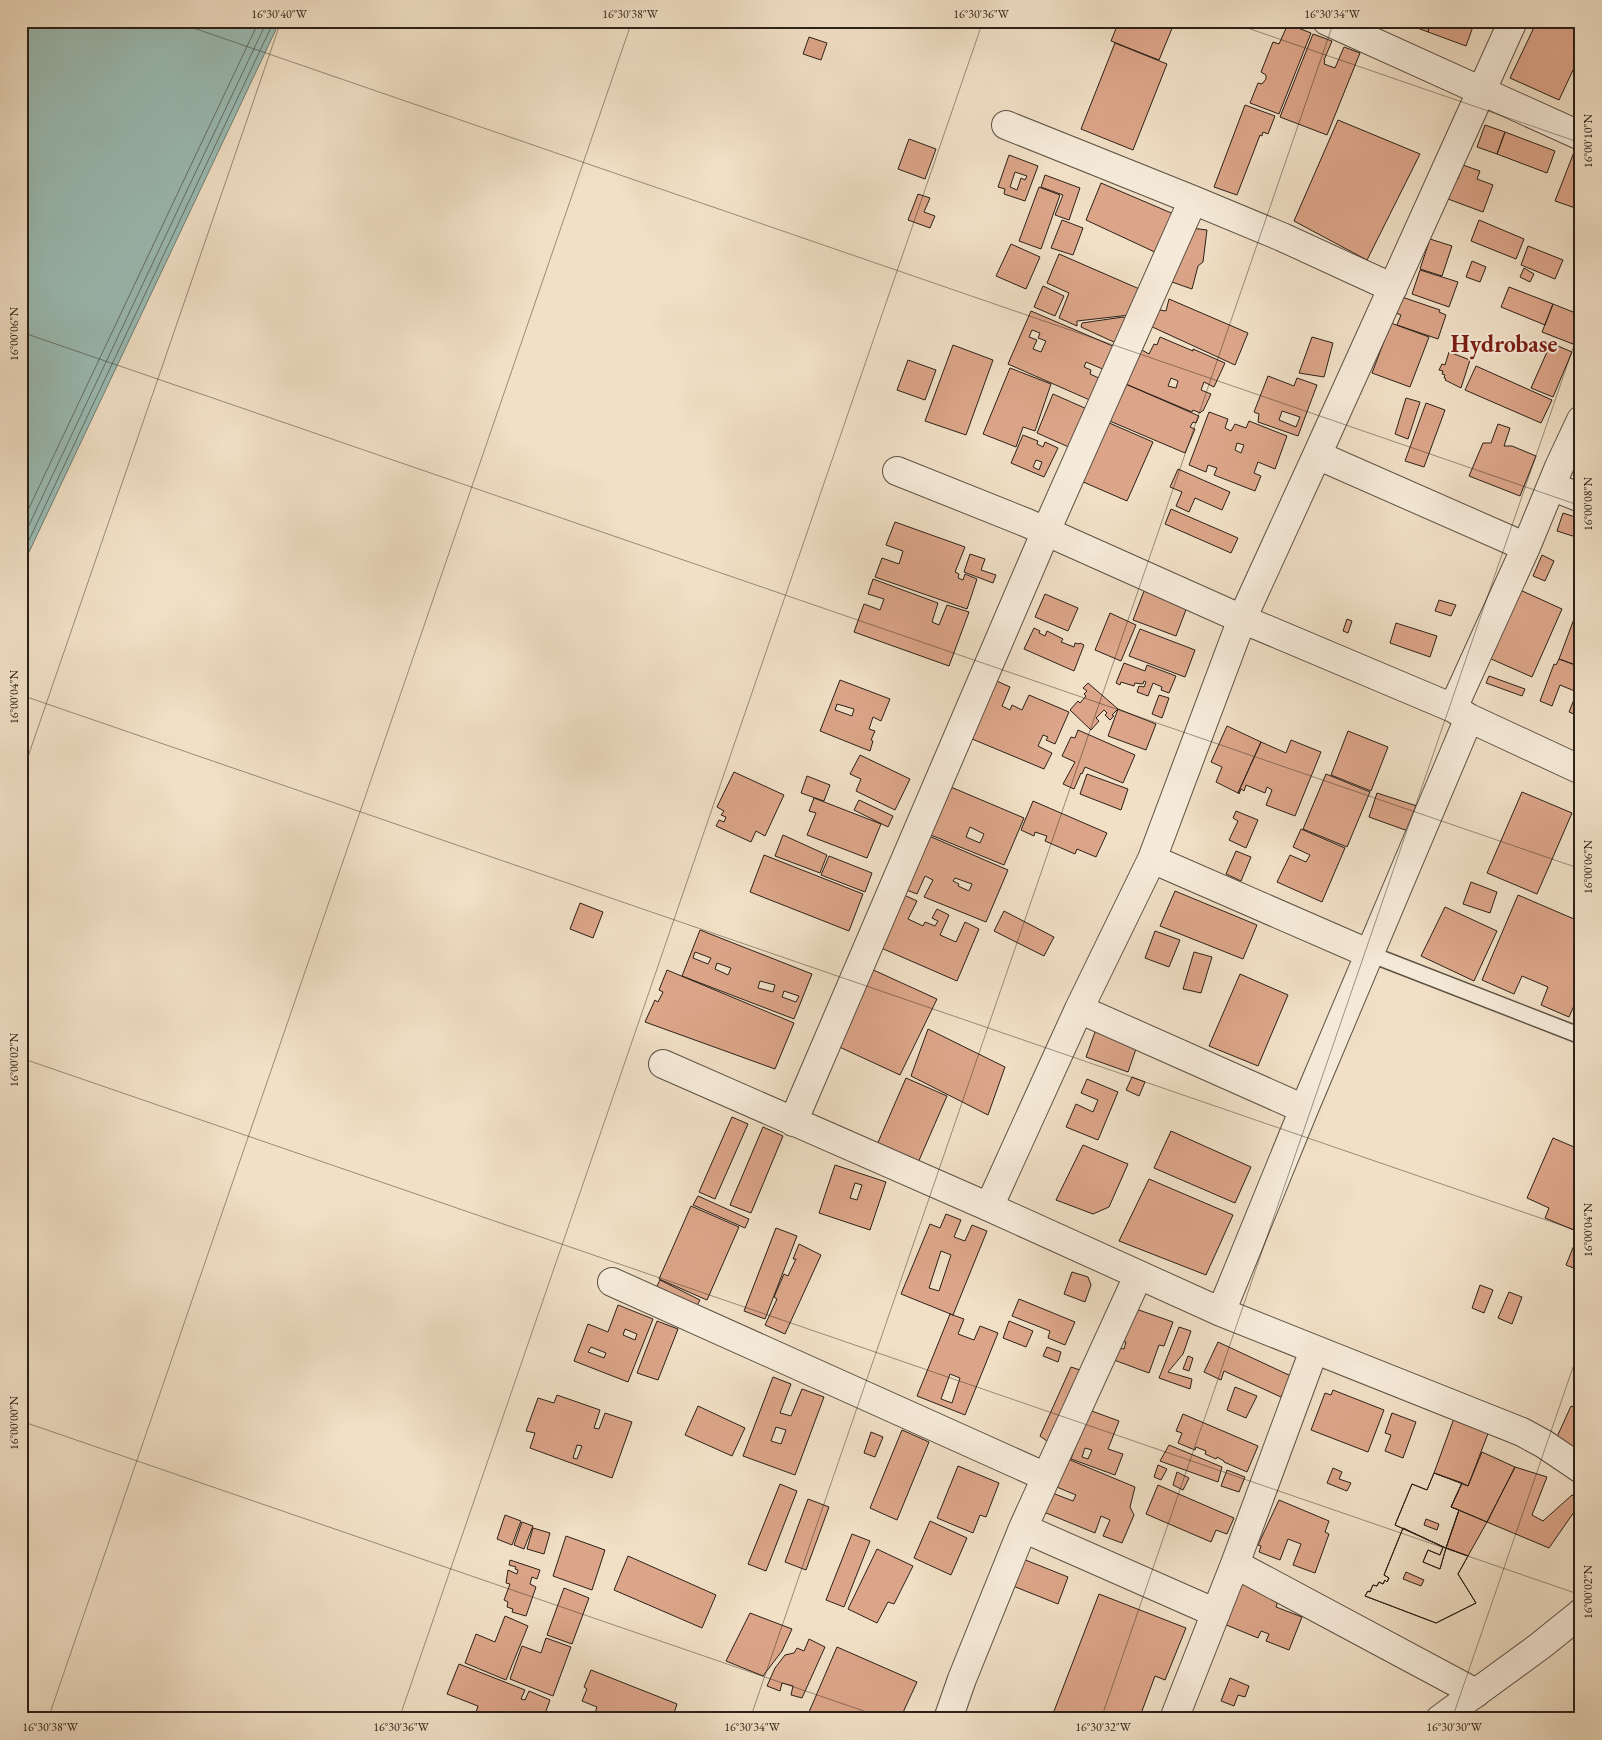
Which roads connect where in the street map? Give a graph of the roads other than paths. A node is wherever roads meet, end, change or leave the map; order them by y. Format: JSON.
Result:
{"nodes":[{"id":1,"x":1327,"y":21,"type":"edge"},
{"id":2,"x":1513,"y":21,"type":"edge"},
{"id":3,"x":1482,"y":92,"type":"junction"},
{"id":4,"x":1006,"y":125,"type":"dead end"},
{"id":5,"x":1581,"y":136,"type":"edge"},
{"id":6,"x":1193,"y":200,"type":"junction"},
{"id":7,"x":1393,"y":288,"type":"junction"},
{"id":8,"x":1581,"y":420,"type":"edge"},
{"id":9,"x":1317,"y":455,"type":"junction"},
{"id":10,"x":897,"y":471,"type":"dead end"},
{"id":11,"x":1551,"y":486,"type":"junction"},
{"id":12,"x":1581,"y":498,"type":"edge"},
{"id":13,"x":1046,"y":531,"type":"junction"},
{"id":14,"x":1526,"y":548,"type":"junction"},
{"id":15,"x":1242,"y":619,"type":"junction"},
{"id":16,"x":1461,"y":713,"type":"junction"},
{"id":17,"x":1581,"y":770,"type":"edge"},
{"id":18,"x":1152,"y":859,"type":"junction"},
{"id":19,"x":1370,"y":954,"type":"junction"},
{"id":20,"x":1079,"y":1009,"type":"junction"},
{"id":21,"x":1581,"y":1036,"type":"edge"},
{"id":22,"x":663,"y":1064,"type":"dead end"},
{"id":23,"x":1304,"y":1109,"type":"junction"},
{"id":24,"x":793,"y":1122,"type":"junction"},
{"id":25,"x":989,"y":1207,"type":"junction"},
{"id":26,"x":1138,"y":1276,"type":"junction"},
{"id":27,"x":612,"y":1282,"type":"dead end"},
{"id":28,"x":1221,"y":1312,"type":"junction"},
{"id":29,"x":1314,"y":1350,"type":"junction"},
{"id":30,"x":1581,"y":1469,"type":"edge"},
{"id":31,"x":1046,"y":1478,"type":"junction"},
{"id":32,"x":1023,"y":1528,"type":"junction"},
{"id":33,"x":1235,"y":1564,"type":"junction"},
{"id":34,"x":1581,"y":1612,"type":"edge"},
{"id":35,"x":1216,"y":1613,"type":"junction"},
{"id":36,"x":1476,"y":1693,"type":"junction"},
{"id":37,"x":952,"y":1717,"type":"edge"},
{"id":38,"x":1174,"y":1719,"type":"edge"},
{"id":39,"x":1440,"y":1719,"type":"edge"}],
"edges":[{"from":1,"to":3,"type":"street"},
{"from":2,"to":3,"type":"street"},
{"from":3,"to":5,"type":"street"},
{"from":3,"to":7,"type":"street"},
{"from":4,"to":6,"type":"street"},
{"from":6,"to":7,"type":"street"},
{"from":6,"to":13,"type":"street"},
{"from":7,"to":9,"type":"street"},
{"from":8,"to":11,"type":"street"},
{"from":9,"to":14,"type":"street"},
{"from":9,"to":15,"type":"street"},
{"from":10,"to":13,"type":"street"},
{"from":11,"to":12,"type":"street"},
{"from":11,"to":14,"type":"street"},
{"from":13,"to":15,"type":"street"},
{"from":13,"to":24,"type":"street"},
{"from":14,"to":16,"type":"street"},
{"from":15,"to":16,"type":"street"},
{"from":15,"to":18,"type":"street"},
{"from":16,"to":17,"type":"street"},
{"from":16,"to":19,"type":"street"},
{"from":18,"to":19,"type":"street"},
{"from":18,"to":20,"type":"street"},
{"from":19,"to":21,"type":"lane"},
{"from":19,"to":23,"type":"street"},
{"from":20,"to":23,"type":"street"},
{"from":20,"to":25,"type":"street"},
{"from":22,"to":24,"type":"street"},
{"from":23,"to":28,"type":"street"},
{"from":24,"to":25,"type":"street"},
{"from":25,"to":26,"type":"street"},
{"from":26,"to":28,"type":"street"},
{"from":26,"to":31,"type":"street"},
{"from":27,"to":31,"type":"street"},
{"from":28,"to":29,"type":"street"},
{"from":29,"to":30,"type":"street"},
{"from":29,"to":33,"type":"street"},
{"from":31,"to":32,"type":"street"},
{"from":32,"to":35,"type":"street"},
{"from":32,"to":37,"type":"street"},
{"from":33,"to":35,"type":"street"},
{"from":33,"to":36,"type":"street"},
{"from":34,"to":36,"type":"street"},
{"from":35,"to":38,"type":"street"},
{"from":36,"to":39,"type":"street"}]}
